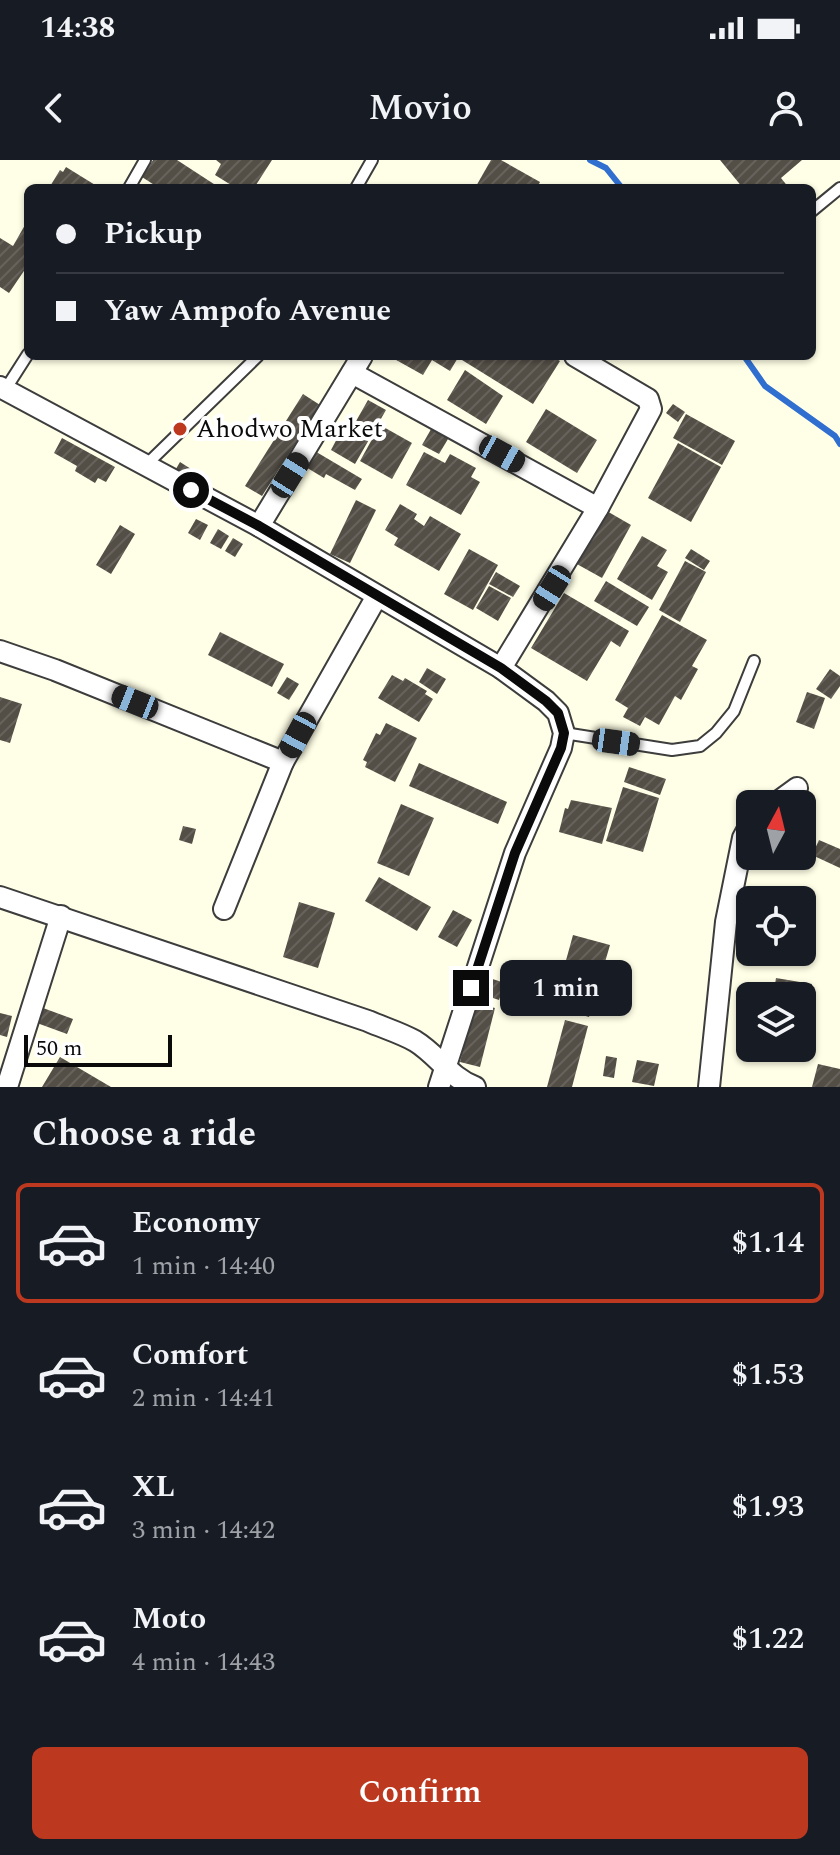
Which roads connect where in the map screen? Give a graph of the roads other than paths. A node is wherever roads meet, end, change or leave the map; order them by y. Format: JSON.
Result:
{"nodes":[{"id":1,"x":145,"y":160,"type":"edge"},
{"id":2,"x":372,"y":160,"type":"edge"},
{"id":3,"x":131,"y":184,"type":"edge"},
{"id":4,"x":358,"y":184,"type":"edge"},
{"id":5,"x":840,"y":188,"type":"edge"},
{"id":6,"x":816,"y":208,"type":"edge"},
{"id":7,"x":24,"y":359,"type":"edge"},
{"id":8,"x":254,"y":360,"type":"edge"},
{"id":9,"x":582,"y":360,"type":"edge"},
{"id":10,"x":357,"y":364,"type":"edge"},
{"id":11,"x":3,"y":388,"type":"edge"},
{"id":12,"x":146,"y":465,"type":"junction"},
{"id":13,"x":598,"y":508,"type":"junction"},
{"id":14,"x":259,"y":526,"type":"junction"},
{"id":15,"x":377,"y":596,"type":"junction"},
{"id":16,"x":0,"y":651,"type":"edge"},
{"id":17,"x":754,"y":661,"type":"dead end"},
{"id":18,"x":501,"y":668,"type":"junction"},
{"id":19,"x":564,"y":733,"type":"junction"},
{"id":20,"x":283,"y":762,"type":"junction"},
{"id":21,"x":797,"y":788,"type":"dead end"},
{"id":22,"x":794,"y":790,"type":"edge"},
{"id":23,"x":737,"y":870,"type":"edge"},
{"id":24,"x":0,"y":897,"type":"edge"},
{"id":25,"x":224,"y":909,"type":"dead end"},
{"id":26,"x":61,"y":916,"type":"junction"},
{"id":27,"x":442,"y":1078,"type":"edge"},
{"id":28,"x":7,"y":1087,"type":"edge"},
{"id":29,"x":475,"y":1087,"type":"edge"},
{"id":30,"x":709,"y":1087,"type":"edge"}],
"edges":[{"from":1,"to":3,"type":"lane"},
{"from":2,"to":4,"type":"lane"},
{"from":5,"to":6,"type":"lane"},
{"from":7,"to":11,"type":"lane"},
{"from":8,"to":12,"type":"lane"},
{"from":9,"to":13,"type":"street"},
{"from":10,"to":13,"type":"street"},
{"from":10,"to":14,"type":"street"},
{"from":11,"to":12,"type":"street"},
{"from":12,"to":14,"type":"street"},
{"from":13,"to":18,"type":"street"},
{"from":14,"to":15,"type":"street"},
{"from":15,"to":18,"type":"street"},
{"from":15,"to":20,"type":"street"},
{"from":16,"to":20,"type":"street"},
{"from":17,"to":19,"type":"lane"},
{"from":18,"to":19,"type":"street"},
{"from":19,"to":27,"type":"street"},
{"from":20,"to":25,"type":"street"},
{"from":21,"to":22,"type":"street"},
{"from":23,"to":30,"type":"street"},
{"from":24,"to":26,"type":"street"},
{"from":26,"to":27,"type":"street"},
{"from":26,"to":28,"type":"street"},
{"from":27,"to":29,"type":"street"}]}
